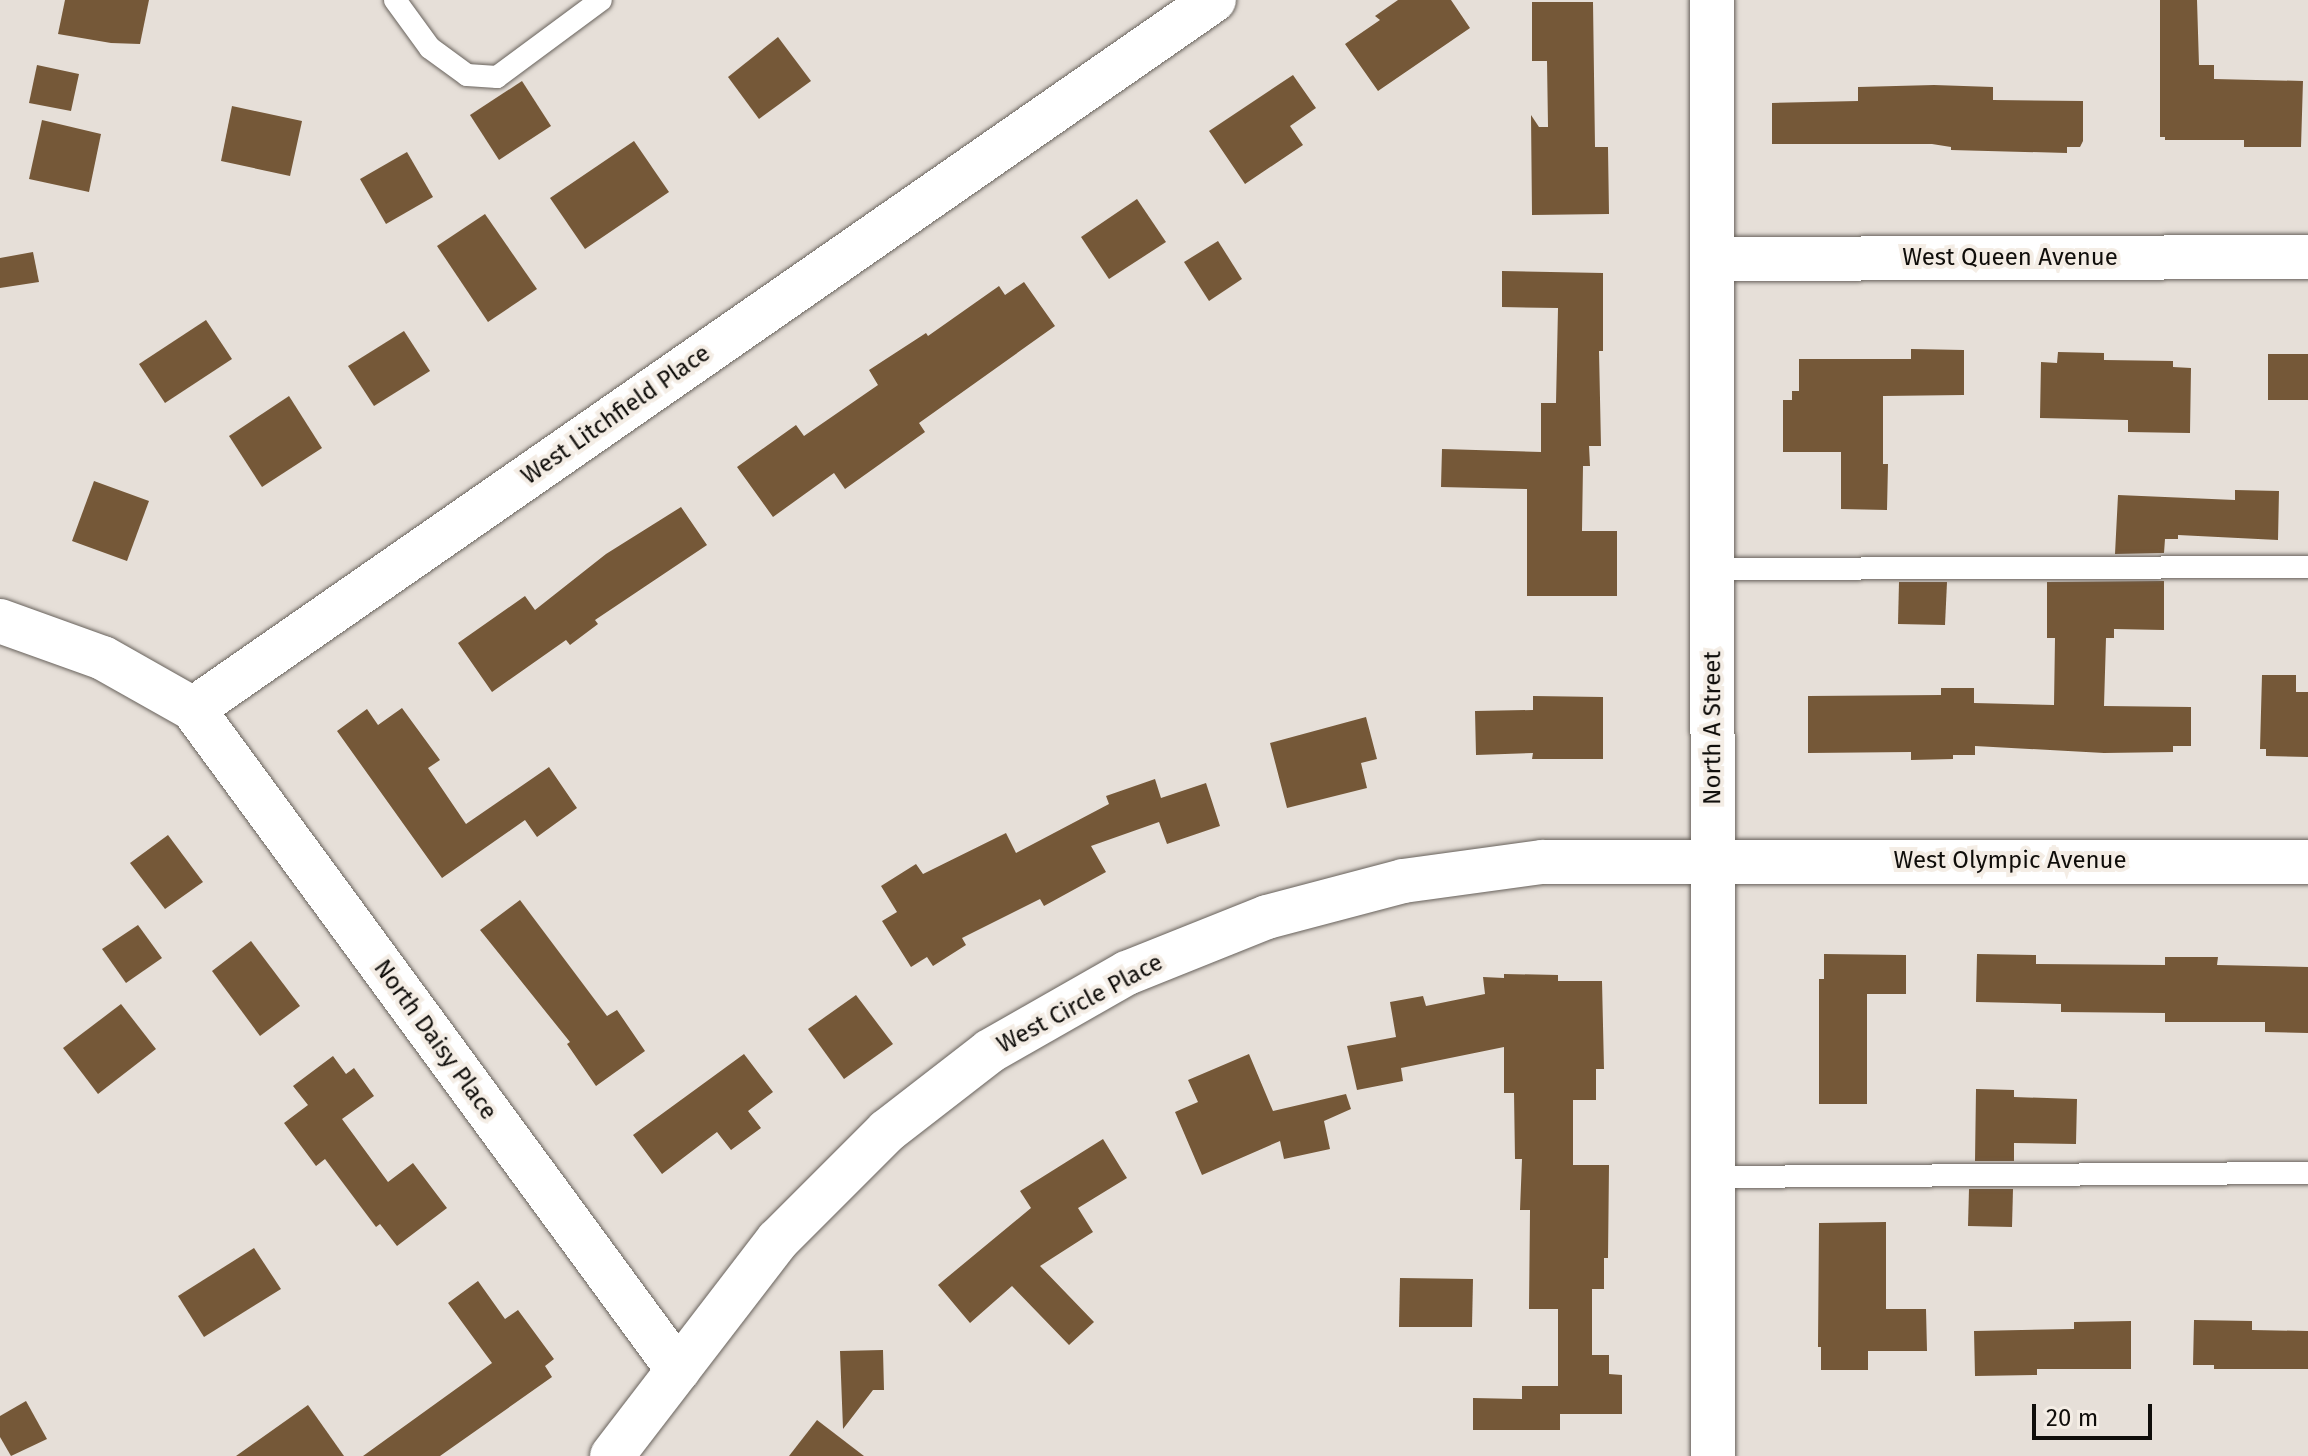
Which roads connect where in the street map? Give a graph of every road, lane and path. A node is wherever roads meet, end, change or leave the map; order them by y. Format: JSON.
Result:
{"nodes":[{"id":1,"x":395,"y":0,"type":"edge"},
{"id":2,"x":601,"y":0,"type":"edge"},
{"id":3,"x":1214,"y":0,"type":"edge"},
{"id":4,"x":1712,"y":0,"type":"edge"},
{"id":5,"x":2308,"y":257,"type":"edge"},
{"id":6,"x":1713,"y":259,"type":"junction"},
{"id":7,"x":2308,"y":567,"type":"edge"},
{"id":8,"x":1713,"y":569,"type":"junction"},
{"id":9,"x":0,"y":621,"type":"edge"},
{"id":10,"x":193,"y":709,"type":"junction"},
{"id":11,"x":1713,"y":860,"type":"junction"},
{"id":12,"x":2308,"y":862,"type":"edge"},
{"id":13,"x":2308,"y":1173,"type":"edge"},
{"id":14,"x":1713,"y":1177,"type":"junction"},
{"id":15,"x":678,"y":1370,"type":"junction"},
{"id":16,"x":612,"y":1456,"type":"edge"},
{"id":17,"x":1713,"y":1456,"type":"edge"}],
"edges":[{"from":1,"to":2,"type":"lane"},
{"from":3,"to":10,"type":"street","name":"West Litchfield Place"},
{"from":4,"to":6,"type":"street","name":"North A Street"},
{"from":5,"to":6,"type":"street","name":"West Queen Avenue"},
{"from":6,"to":8,"type":"street","name":"North A Street"},
{"from":7,"to":8,"type":"lane"},
{"from":8,"to":11,"type":"street","name":"North A Street"},
{"from":9,"to":10,"type":"street"},
{"from":10,"to":15,"type":"street","name":"North Daisy Place"},
{"from":11,"to":12,"type":"street","name":"West Olympic Avenue"},
{"from":11,"to":14,"type":"street","name":"North A Street"},
{"from":11,"to":15,"type":"street","name":"West Circle Place"},
{"from":13,"to":14,"type":"lane"},
{"from":14,"to":17,"type":"street","name":"North A Street"},
{"from":15,"to":16,"type":"street","name":"West Circle Place"}]}
